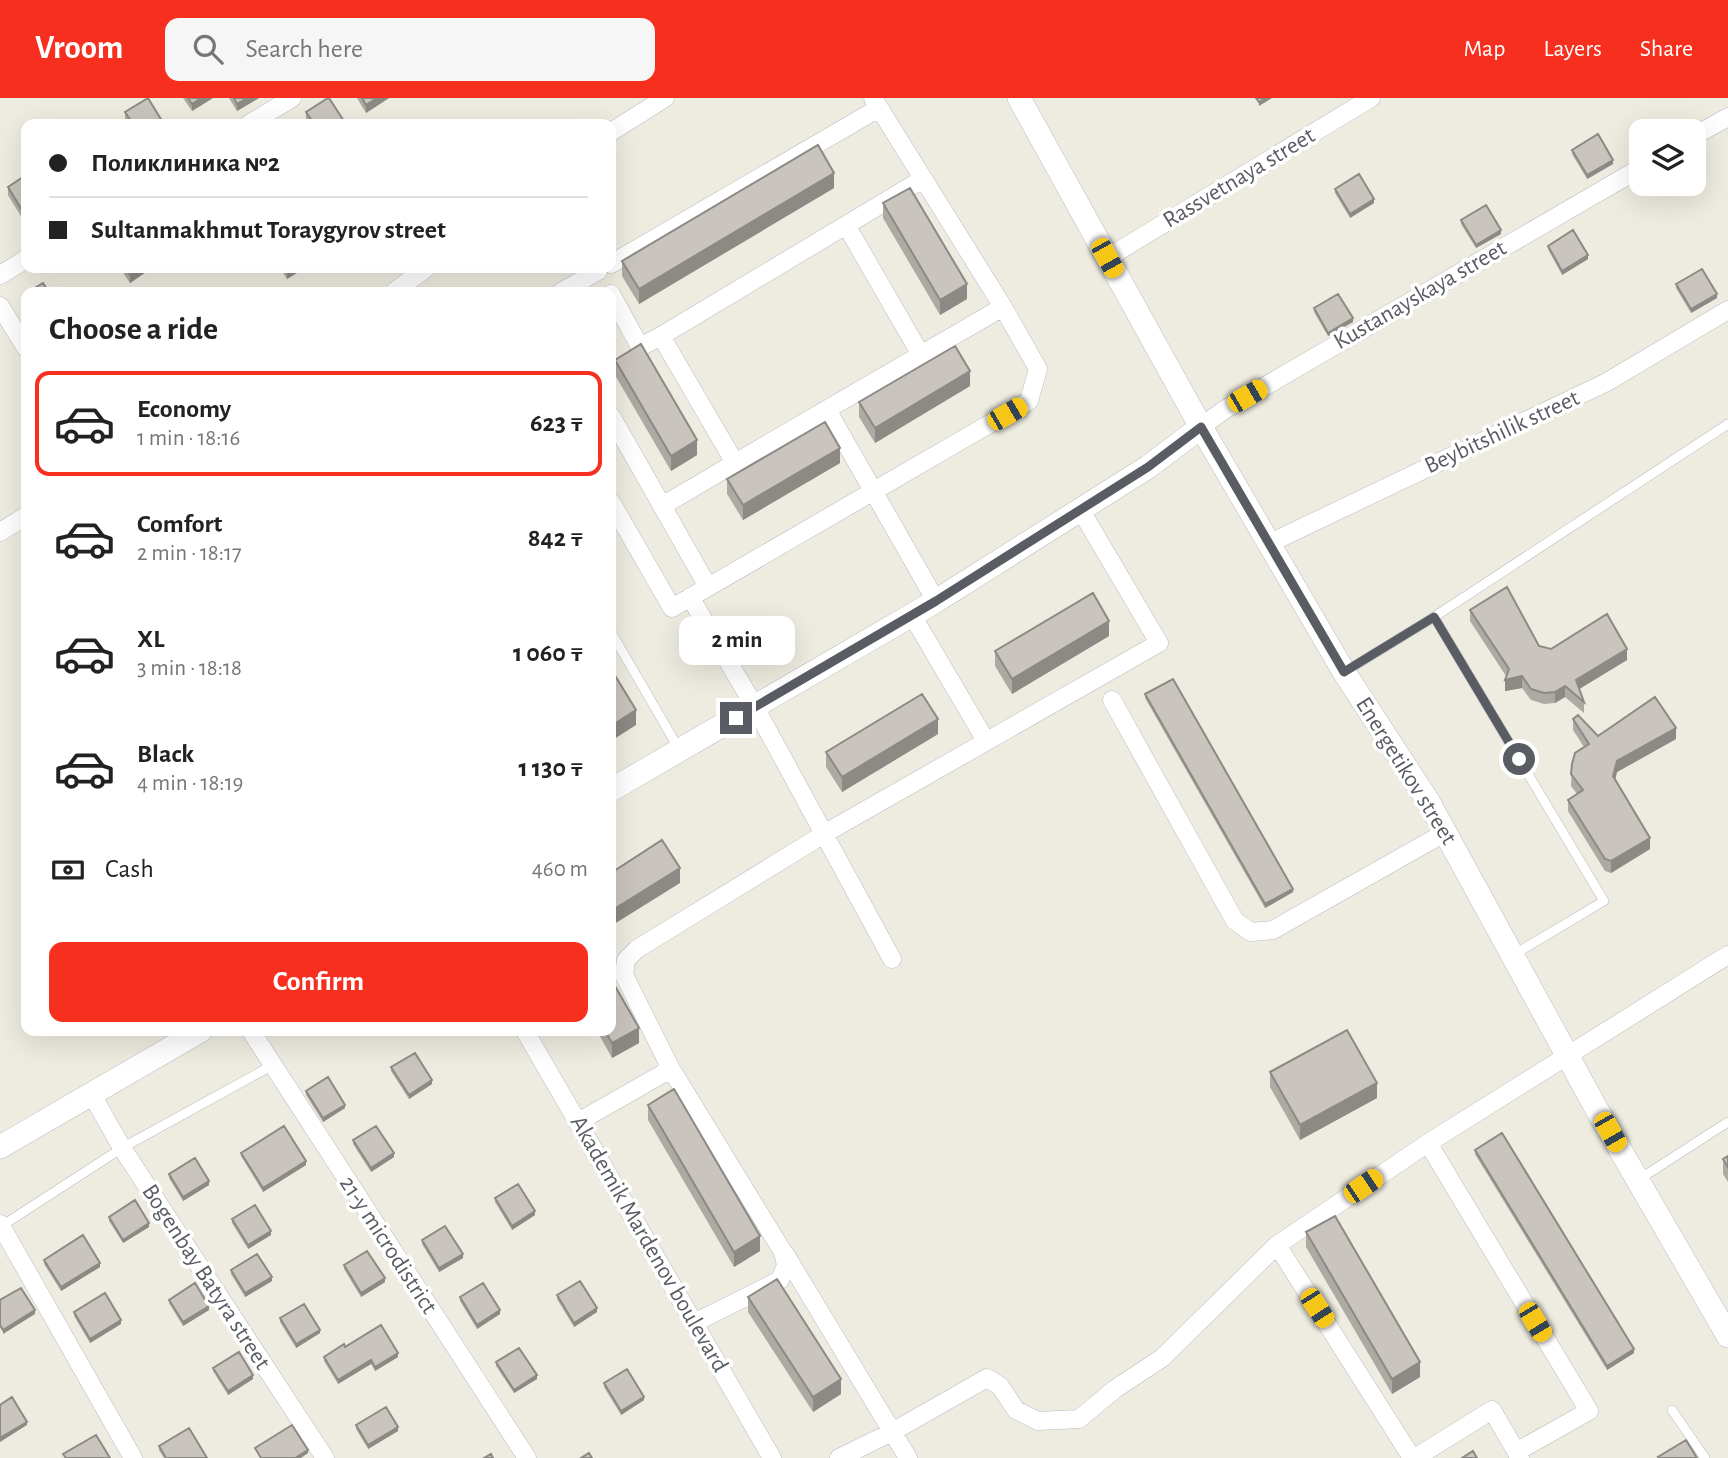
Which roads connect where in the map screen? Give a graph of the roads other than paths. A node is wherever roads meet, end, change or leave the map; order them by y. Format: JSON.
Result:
{"nodes":[{"id":1,"x":292,"y":98,"type":"edge"},
{"id":2,"x":665,"y":98,"type":"edge"},
{"id":3,"x":1019,"y":98,"type":"edge"},
{"id":4,"x":1371,"y":98,"type":"edge"},
{"id":5,"x":876,"y":103,"type":"edge"},
{"id":6,"x":1728,"y":117,"type":"edge"},
{"id":7,"x":257,"y":119,"type":"edge"},
{"id":8,"x":616,"y":129,"type":"edge"},
{"id":9,"x":1706,"y":129,"type":"edge"},
{"id":10,"x":1629,"y":175,"type":"edge"},
{"id":11,"x":923,"y":179,"type":"junction"},
{"id":12,"x":846,"y":225,"type":"junction"},
{"id":13,"x":1107,"y":258,"type":"junction"},
{"id":14,"x":616,"y":260,"type":"edge"},
{"id":15,"x":21,"y":262,"type":"edge"},
{"id":16,"x":419,"y":273,"type":"edge"},
{"id":17,"x":594,"y":273,"type":"edge"},
{"id":18,"x":0,"y":275,"type":"edge"},
{"id":19,"x":401,"y":287,"type":"edge"},
{"id":20,"x":570,"y":287,"type":"edge"},
{"id":21,"x":616,"y":304,"type":"edge"},
{"id":22,"x":0,"y":306,"type":"edge"},
{"id":23,"x":1003,"y":307,"type":"junction"},
{"id":24,"x":1728,"y":310,"type":"edge"},
{"id":25,"x":661,"y":336,"type":"junction"},
{"id":26,"x":21,"y":340,"type":"edge"},
{"id":27,"x":640,"y":346,"type":"junction"},
{"id":28,"x":921,"y":355,"type":"junction"},
{"id":29,"x":621,"y":358,"type":"edge"},
{"id":30,"x":827,"y":410,"type":"junction"},
{"id":31,"x":1728,"y":424,"type":"edge"},
{"id":32,"x":616,"y":425,"type":"edge"},
{"id":33,"x":1201,"y":427,"type":"junction"},
{"id":34,"x":735,"y":463,"type":"junction"},
{"id":35,"x":873,"y":491,"type":"junction"},
{"id":36,"x":662,"y":506,"type":"junction"},
{"id":37,"x":1080,"y":509,"type":"junction"},
{"id":38,"x":616,"y":511,"type":"edge"},
{"id":39,"x":21,"y":519,"type":"edge"},
{"id":40,"x":0,"y":533,"type":"edge"},
{"id":41,"x":1269,"y":543,"type":"junction"},
{"id":42,"x":707,"y":586,"type":"junction"},
{"id":43,"x":690,"y":597,"type":"junction"},
{"id":44,"x":936,"y":601,"type":"junction"},
{"id":45,"x":912,"y":615,"type":"junction"},
{"id":46,"x":1434,"y":617,"type":"junction"},
{"id":47,"x":616,"y":641,"type":"edge"},
{"id":48,"x":1344,"y":672,"type":"junction"},
{"id":49,"x":1112,"y":700,"type":"dead end"},
{"id":50,"x":755,"y":707,"type":"junction"},
{"id":51,"x":986,"y":741,"type":"junction"},
{"id":52,"x":680,"y":750,"type":"junction"},
{"id":53,"x":616,"y":787,"type":"edge"},
{"id":54,"x":1446,"y":832,"type":"junction"},
{"id":55,"x":824,"y":834,"type":"junction"},
{"id":56,"x":1728,"y":955,"type":"edge"},
{"id":57,"x":1512,"y":956,"type":"junction"},
{"id":58,"x":892,"y":959,"type":"dead end"},
{"id":59,"x":191,"y":1036,"type":"edge"},
{"id":60,"x":254,"y":1036,"type":"edge"},
{"id":61,"x":528,"y":1036,"type":"edge"},
{"id":62,"x":1568,"y":1054,"type":"junction"},
{"id":63,"x":273,"y":1065,"type":"junction"},
{"id":64,"x":671,"y":1069,"type":"junction"},
{"id":65,"x":91,"y":1093,"type":"junction"},
{"id":66,"x":578,"y":1122,"type":"junction"},
{"id":67,"x":1728,"y":1122,"type":"edge"},
{"id":68,"x":1427,"y":1143,"type":"junction"},
{"id":69,"x":0,"y":1147,"type":"edge"},
{"id":70,"x":122,"y":1148,"type":"junction"},
{"id":71,"x":1638,"y":1180,"type":"junction"},
{"id":72,"x":0,"y":1225,"type":"edge"},
{"id":73,"x":1277,"y":1245,"type":"junction"},
{"id":74,"x":783,"y":1252,"type":"junction"},
{"id":75,"x":694,"y":1323,"type":"junction"},
{"id":76,"x":1728,"y":1336,"type":"edge"},
{"id":77,"x":1672,"y":1410,"type":"dead end"},
{"id":78,"x":892,"y":1432,"type":"junction"},
{"id":79,"x":1518,"y":1455,"type":"edge"},
{"id":80,"x":133,"y":1458,"type":"edge"},
{"id":81,"x":325,"y":1458,"type":"edge"},
{"id":82,"x":527,"y":1458,"type":"edge"},
{"id":83,"x":772,"y":1458,"type":"edge"},
{"id":84,"x":839,"y":1458,"type":"edge"},
{"id":85,"x":908,"y":1458,"type":"edge"},
{"id":86,"x":1413,"y":1458,"type":"edge"},
{"id":87,"x":1704,"y":1458,"type":"edge"}],
"edges":[{"from":1,"to":7,"type":"street"},
{"from":2,"to":8,"type":"street"},
{"from":3,"to":13,"type":"main road","name":"Energetikov street"},
{"from":4,"to":13,"type":"street","name":"Rassvetnaya street"},
{"from":5,"to":11,"type":"street"},
{"from":5,"to":14,"type":"street"},
{"from":6,"to":9,"type":"street"},
{"from":10,"to":33,"type":"street","name":"Kustanayskaya street"},
{"from":11,"to":12,"type":"street"},
{"from":11,"to":23,"type":"street"},
{"from":12,"to":25,"type":"street"},
{"from":12,"to":28,"type":"street"},
{"from":13,"to":33,"type":"main road","name":"Energetikov street"},
{"from":15,"to":18,"type":"street"},
{"from":16,"to":19,"type":"street"},
{"from":17,"to":20,"type":"street"},
{"from":21,"to":27,"type":"street"},
{"from":22,"to":26,"type":"street"},
{"from":23,"to":28,"type":"street"},
{"from":23,"to":35,"type":"street"},
{"from":24,"to":41,"type":"street","name":"Beybitshilik street"},
{"from":25,"to":27,"type":"street"},
{"from":25,"to":34,"type":"street"},
{"from":27,"to":29,"type":"street"},
{"from":28,"to":30,"type":"street"},
{"from":30,"to":34,"type":"street"},
{"from":30,"to":35,"type":"street"},
{"from":31,"to":46,"type":"lane"},
{"from":32,"to":36,"type":"street"},
{"from":33,"to":37,"type":"main road"},
{"from":33,"to":41,"type":"main road","name":"Energetikov street"},
{"from":34,"to":36,"type":"street"},
{"from":35,"to":42,"type":"street"},
{"from":35,"to":44,"type":"street"},
{"from":36,"to":42,"type":"street"},
{"from":37,"to":44,"type":"main road"},
{"from":37,"to":51,"type":"street"},
{"from":38,"to":43,"type":"street"},
{"from":39,"to":40,"type":"street"},
{"from":41,"to":48,"type":"main road","name":"Energetikov street"},
{"from":42,"to":43,"type":"street"},
{"from":43,"to":50,"type":"street"},
{"from":44,"to":45,"type":"main road"},
{"from":45,"to":50,"type":"main road"},
{"from":45,"to":51,"type":"street"},
{"from":46,"to":48,"type":"lane"},
{"from":46,"to":57,"type":"lane"},
{"from":47,"to":52,"type":"lane"},
{"from":48,"to":54,"type":"main road","name":"Energetikov street"},
{"from":49,"to":54,"type":"street"},
{"from":50,"to":52,"type":"main road"},
{"from":50,"to":55,"type":"street"},
{"from":51,"to":55,"type":"street"},
{"from":52,"to":53,"type":"main road"},
{"from":54,"to":57,"type":"main road","name":"Energetikov street"},
{"from":55,"to":58,"type":"street"},
{"from":55,"to":64,"type":"street"},
{"from":56,"to":62,"type":"street"},
{"from":57,"to":62,"type":"main road","name":"Energetikov street"},
{"from":59,"to":65,"type":"main road"},
{"from":60,"to":63,"type":"street","name":"21-y microdistrict"},
{"from":61,"to":66,"type":"street","name":"Akademik Mardenov boulevard"},
{"from":62,"to":68,"type":"street"},
{"from":62,"to":71,"type":"main road","name":"Energetikov street"},
{"from":63,"to":70,"type":"lane"},
{"from":63,"to":82,"type":"street","name":"21-y microdistrict"},
{"from":64,"to":66,"type":"street"},
{"from":64,"to":74,"type":"street"},
{"from":65,"to":69,"type":"main road"},
{"from":65,"to":70,"type":"street","name":"Bogenbay Batyra street"},
{"from":66,"to":75,"type":"street","name":"Akademik Mardenov boulevard"},
{"from":67,"to":71,"type":"lane"},
{"from":68,"to":73,"type":"street"},
{"from":68,"to":79,"type":"street"},
{"from":70,"to":72,"type":"lane"},
{"from":70,"to":81,"type":"street","name":"Bogenbay Batyra street"},
{"from":71,"to":76,"type":"main road","name":"Energetikov street"},
{"from":72,"to":80,"type":"street"},
{"from":73,"to":78,"type":"street"},
{"from":73,"to":86,"type":"street"},
{"from":74,"to":75,"type":"street"},
{"from":74,"to":78,"type":"street"},
{"from":75,"to":83,"type":"street","name":"Akademik Mardenov boulevard"},
{"from":77,"to":87,"type":"lane"},
{"from":78,"to":84,"type":"street"},
{"from":78,"to":85,"type":"street"},
{"from":79,"to":86,"type":"street"}]}
